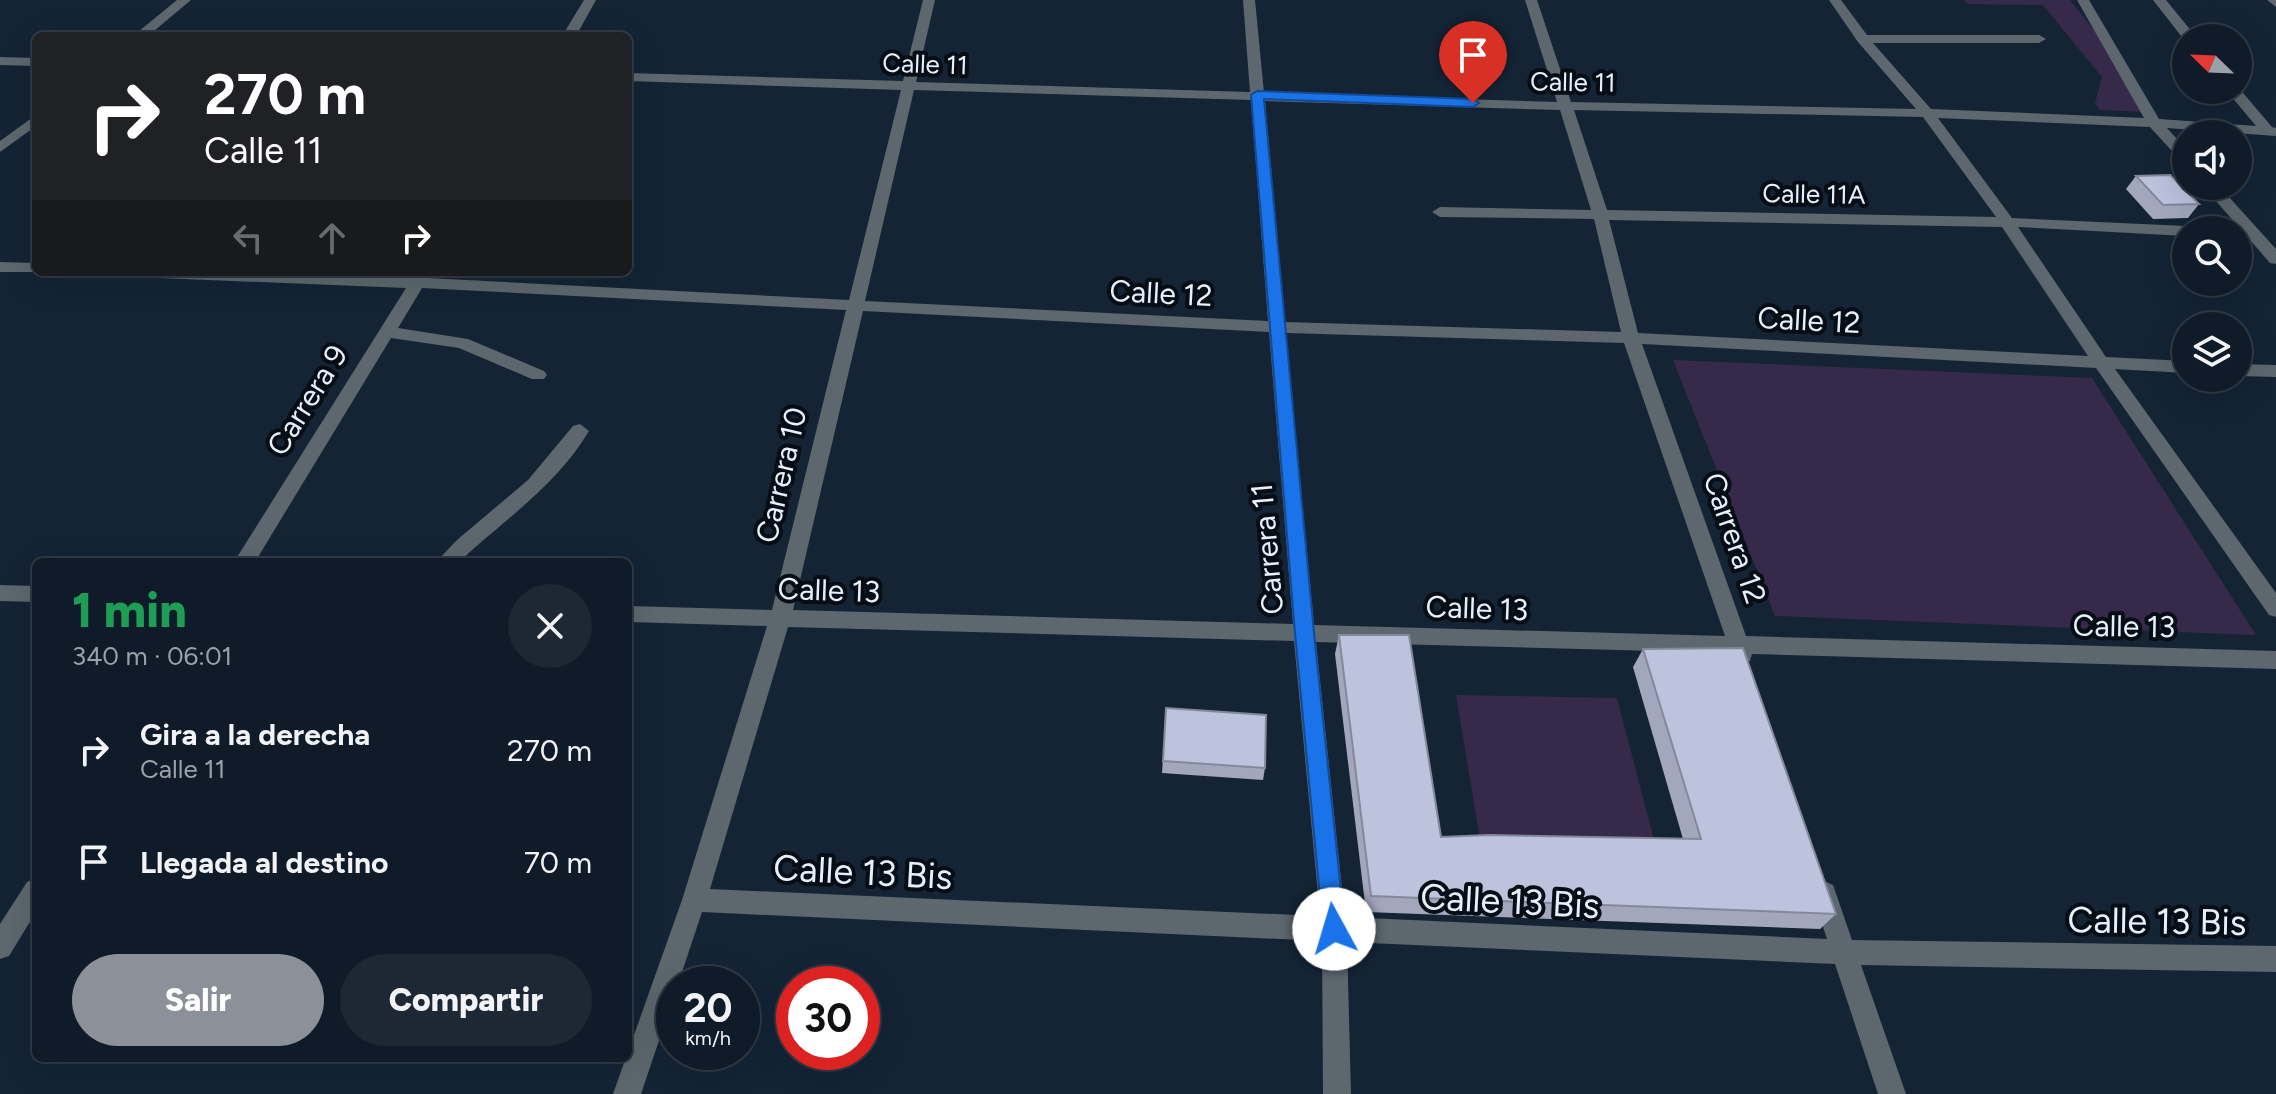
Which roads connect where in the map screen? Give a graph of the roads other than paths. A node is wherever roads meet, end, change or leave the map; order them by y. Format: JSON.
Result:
{"nodes":[{"id":1,"x":185,"y":0,"type":"edge"},
{"id":2,"x":590,"y":0,"type":"edge"},
{"id":3,"x":929,"y":0,"type":"edge"},
{"id":4,"x":1249,"y":0,"type":"edge"},
{"id":5,"x":1531,"y":0,"type":"edge"},
{"id":6,"x":1835,"y":0,"type":"edge"},
{"id":7,"x":2083,"y":0,"type":"edge"},
{"id":8,"x":2159,"y":0,"type":"edge"},
{"id":9,"x":2179,"y":24,"type":"edge"},
{"id":10,"x":145,"y":32,"type":"edge"},
{"id":11,"x":571,"y":32,"type":"edge"},
{"id":12,"x":1863,"y":39,"type":"junction"},
{"id":13,"x":2039,"y":39,"type":"dead end"},
{"id":14,"x":0,"y":61,"type":"edge"},
{"id":15,"x":32,"y":62,"type":"edge"},
{"id":16,"x":632,"y":77,"type":"edge"},
{"id":17,"x":910,"y":88,"type":"junction"},
{"id":18,"x":1257,"y":95,"type":"junction"},
{"id":19,"x":2246,"y":104,"type":"edge"},
{"id":20,"x":1565,"y":106,"type":"junction"},
{"id":21,"x":1927,"y":113,"type":"junction"},
{"id":22,"x":32,"y":122,"type":"edge"},
{"id":23,"x":2154,"y":123,"type":"junction"},
{"id":24,"x":2272,"y":132,"type":"edge"},
{"id":25,"x":2172,"y":143,"type":"edge"},
{"id":26,"x":0,"y":148,"type":"edge"},
{"id":27,"x":1440,"y":212,"type":"dead end"},
{"id":28,"x":1600,"y":213,"type":"junction"},
{"id":29,"x":2007,"y":222,"type":"junction"},
{"id":30,"x":2172,"y":230,"type":"edge"},
{"id":31,"x":2252,"y":239,"type":"edge"},
{"id":32,"x":2276,"y":259,"type":"edge"},
{"id":33,"x":0,"y":267,"type":"edge"},
{"id":34,"x":32,"y":268,"type":"edge"},
{"id":35,"x":325,"y":276,"type":"edge"},
{"id":36,"x":420,"y":278,"type":"edge"},
{"id":37,"x":854,"y":305,"type":"junction"},
{"id":38,"x":1278,"y":327,"type":"junction"},
{"id":39,"x":387,"y":332,"type":"junction"},
{"id":40,"x":1631,"y":338,"type":"junction"},
{"id":41,"x":2102,"y":364,"type":"junction"},
{"id":42,"x":2172,"y":366,"type":"edge"},
{"id":43,"x":2252,"y":370,"type":"edge"},
{"id":44,"x":2276,"y":371,"type":"edge"},
{"id":45,"x":538,"y":375,"type":"dead end"},
{"id":46,"x":580,"y":431,"type":"dead end"},
{"id":47,"x":246,"y":558,"type":"edge"},
{"id":48,"x":451,"y":558,"type":"edge"},
{"id":49,"x":0,"y":593,"type":"edge"},
{"id":50,"x":32,"y":594,"type":"edge"},
{"id":51,"x":2276,"y":609,"type":"edge"},
{"id":52,"x":632,"y":614,"type":"edge"},
{"id":53,"x":780,"y":619,"type":"junction"},
{"id":54,"x":1304,"y":633,"type":"junction"},
{"id":55,"x":1739,"y":646,"type":"junction"},
{"id":56,"x":2276,"y":660,"type":"edge"},
{"id":57,"x":1749,"y":675,"type":"edge"},
{"id":58,"x":1814,"y":865,"type":"edge"},
{"id":59,"x":32,"y":896,"type":"edge"},
{"id":60,"x":694,"y":900,"type":"junction"},
{"id":61,"x":1334,"y":929,"type":"junction"},
{"id":62,"x":0,"y":947,"type":"edge"},
{"id":63,"x":1844,"y":952,"type":"junction"},
{"id":64,"x":2276,"y":959,"type":"edge"},
{"id":65,"x":627,"y":1094,"type":"edge"},
{"id":66,"x":1337,"y":1094,"type":"edge"},
{"id":67,"x":1892,"y":1094,"type":"edge"}],
"edges":[{"from":1,"to":10,"type":"street"},
{"from":2,"to":11,"type":"street"},
{"from":3,"to":17,"type":"street","name":"Carrera 10"},
{"from":4,"to":18,"type":"street","name":"Carrera 11"},
{"from":5,"to":20,"type":"street","name":"Carrera 12"},
{"from":6,"to":12,"type":"street"},
{"from":7,"to":23,"type":"street"},
{"from":8,"to":9,"type":"street"},
{"from":12,"to":13,"type":"street"},
{"from":12,"to":21,"type":"street"},
{"from":14,"to":15,"type":"street"},
{"from":16,"to":17,"type":"street","name":"Calle 11"},
{"from":17,"to":18,"type":"street","name":"Calle 11"},
{"from":17,"to":37,"type":"street","name":"Carrera 10"},
{"from":18,"to":20,"type":"street","name":"Calle 11"},
{"from":18,"to":38,"type":"street","name":"Carrera 11"},
{"from":19,"to":24,"type":"street"},
{"from":20,"to":21,"type":"street","name":"Calle 11"},
{"from":20,"to":28,"type":"street","name":"Carrera 12"},
{"from":21,"to":23,"type":"street","name":"Calle 11"},
{"from":21,"to":29,"type":"street"},
{"from":22,"to":26,"type":"street"},
{"from":23,"to":24,"type":"street","name":"Calle 11"},
{"from":23,"to":25,"type":"street"},
{"from":27,"to":28,"type":"street","name":"Calle 11A"},
{"from":28,"to":29,"type":"street","name":"Calle 11A"},
{"from":28,"to":40,"type":"street","name":"Carrera 12"},
{"from":29,"to":30,"type":"street","name":"Calle 11A"},
{"from":29,"to":41,"type":"street"},
{"from":31,"to":32,"type":"street"},
{"from":33,"to":34,"type":"street"},
{"from":35,"to":36,"type":"street","name":"Calle 12"},
{"from":36,"to":37,"type":"street","name":"Calle 12"},
{"from":36,"to":39,"type":"street","name":"Carrera 9"},
{"from":37,"to":38,"type":"street","name":"Calle 12"},
{"from":37,"to":53,"type":"street","name":"Carrera 10"},
{"from":38,"to":40,"type":"street","name":"Calle 12"},
{"from":38,"to":54,"type":"street","name":"Carrera 11"},
{"from":39,"to":45,"type":"street"},
{"from":39,"to":47,"type":"street","name":"Carrera 9"},
{"from":40,"to":41,"type":"street","name":"Calle 12"},
{"from":40,"to":55,"type":"street","name":"Carrera 12"},
{"from":41,"to":42,"type":"street","name":"Calle 12"},
{"from":41,"to":51,"type":"street"},
{"from":43,"to":44,"type":"street"},
{"from":46,"to":48,"type":"street"},
{"from":49,"to":50,"type":"street"},
{"from":52,"to":53,"type":"street","name":"Calle 13"},
{"from":53,"to":54,"type":"street","name":"Calle 13"},
{"from":53,"to":60,"type":"street","name":"Carrera 10"},
{"from":54,"to":55,"type":"street","name":"Calle 13"},
{"from":54,"to":61,"type":"street","name":"Carrera 11"},
{"from":55,"to":56,"type":"street","name":"Calle 13"},
{"from":55,"to":57,"type":"street","name":"Carrera 12"},
{"from":58,"to":63,"type":"street"},
{"from":59,"to":62,"type":"street"},
{"from":60,"to":61,"type":"street","name":"Calle 13 Bis"},
{"from":60,"to":65,"type":"street","name":"Carrera 10"},
{"from":61,"to":63,"type":"street","name":"Calle 13 Bis"},
{"from":61,"to":66,"type":"street","name":"Carrera 11"},
{"from":63,"to":64,"type":"street","name":"Calle 13 Bis"},
{"from":63,"to":67,"type":"street"}]}
